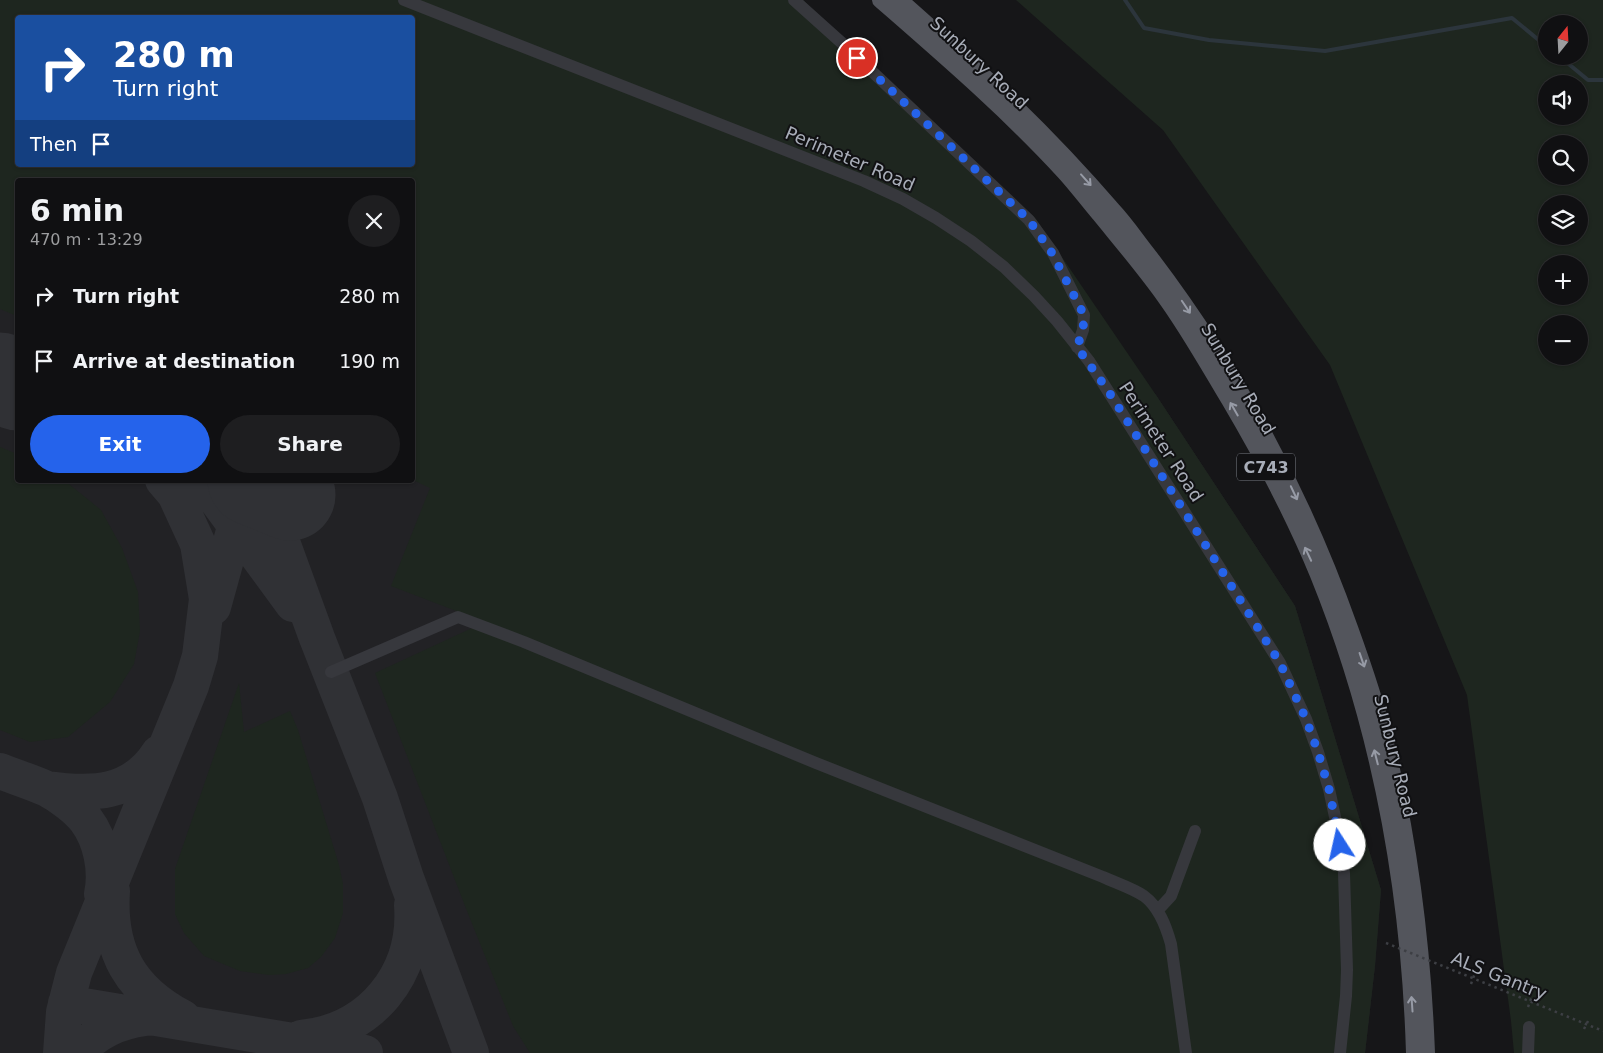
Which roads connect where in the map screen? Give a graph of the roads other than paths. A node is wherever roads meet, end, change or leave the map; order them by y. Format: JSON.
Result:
{"nodes":[{"id":1,"x":404,"y":0,"type":"edge"},
{"id":2,"x":794,"y":0,"type":"edge"},
{"id":3,"x":880,"y":0,"type":"edge"},
{"id":4,"x":900,"y":0,"type":"edge"},
{"id":5,"x":1077,"y":347,"type":"junction"},
{"id":6,"x":331,"y":672,"type":"dead end"},
{"id":7,"x":1195,"y":831,"type":"dead end"},
{"id":8,"x":1158,"y":910,"type":"junction"},
{"id":9,"x":1529,"y":1027,"type":"dead end"},
{"id":10,"x":1186,"y":1053,"type":"edge"},
{"id":11,"x":1340,"y":1053,"type":"edge"},
{"id":12,"x":1414,"y":1053,"type":"edge"},
{"id":13,"x":1427,"y":1053,"type":"edge"},
{"id":14,"x":1528,"y":1053,"type":"edge"}],
"edges":[{"from":1,"to":5,"type":"lane","name":"Perimeter Road"},
{"from":2,"to":5,"type":"lane"},
{"from":12,"to":3,"type":"main road","name":"Sunbury Road","number":"C743","one_way":true},
{"from":4,"to":13,"type":"main road","name":"Sunbury Road","number":"C743","one_way":true},
{"from":5,"to":11,"type":"lane","name":"Perimeter Road"},
{"from":6,"to":8,"type":"lane"},
{"from":7,"to":8,"type":"lane"},
{"from":8,"to":10,"type":"lane"},
{"from":9,"to":14,"type":"lane"}]}
